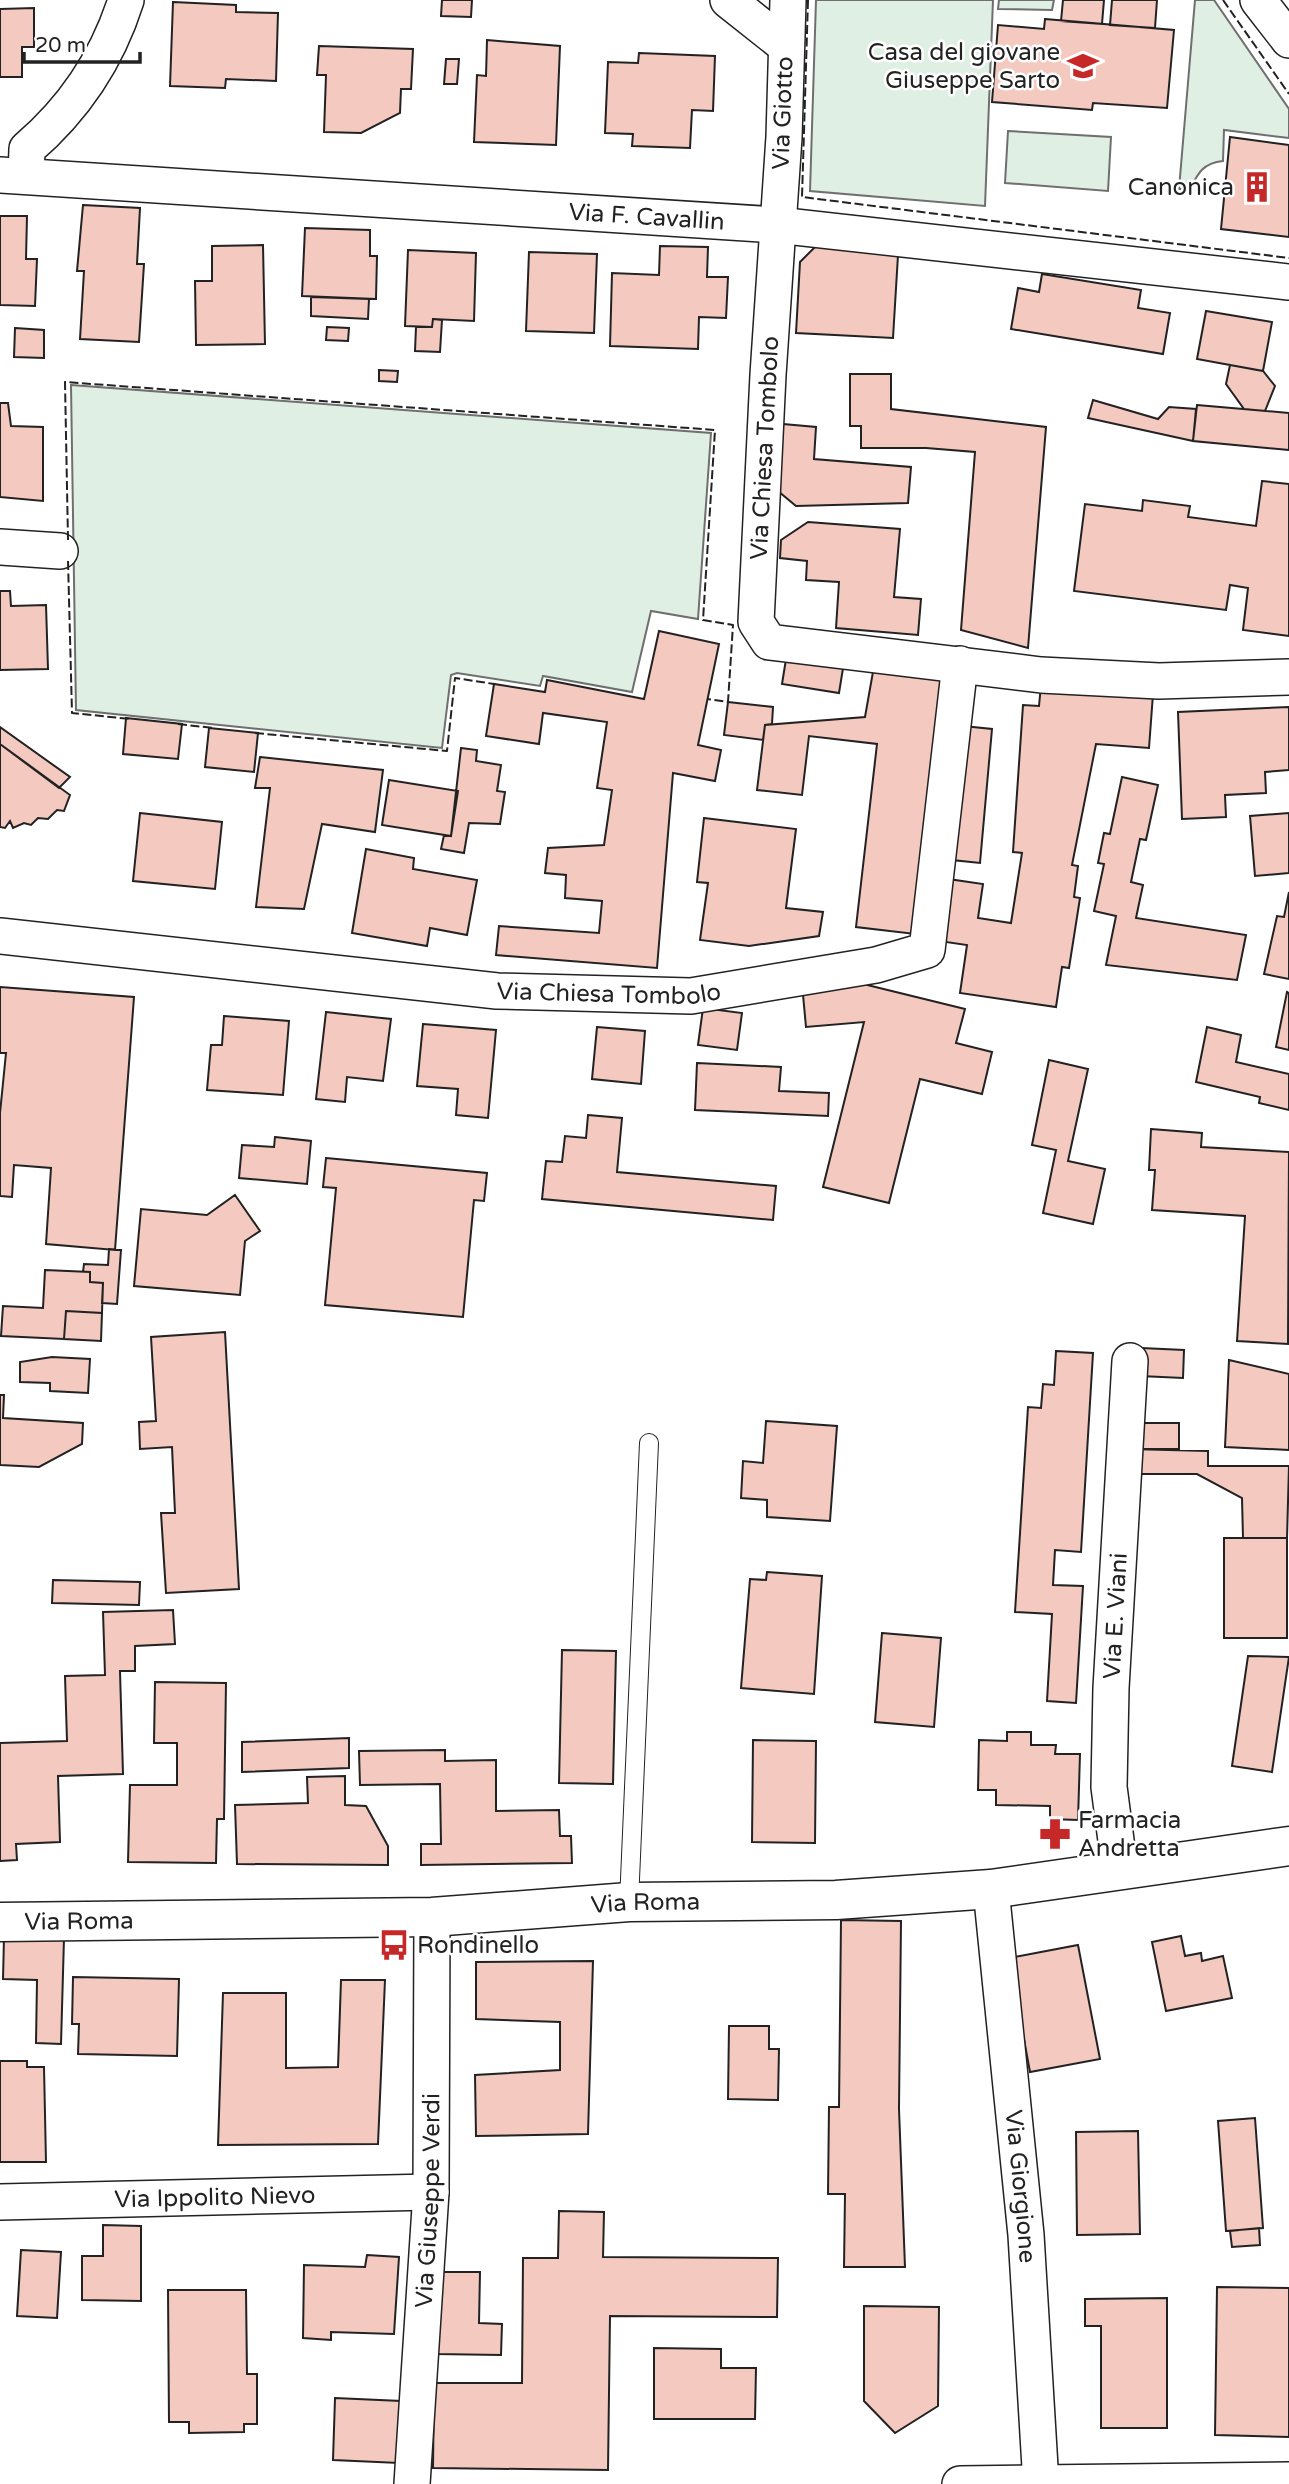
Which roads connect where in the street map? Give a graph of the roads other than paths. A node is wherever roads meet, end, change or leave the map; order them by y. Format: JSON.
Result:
{"nodes":[{"id":1,"x":126,"y":0,"type":"edge"},
{"id":2,"x":727,"y":0,"type":"edge"},
{"id":3,"x":788,"y":0,"type":"edge"},
{"id":4,"x":1258,"y":0,"type":"edge"},
{"id":5,"x":1289,"y":40,"type":"edge"},
{"id":6,"x":786,"y":46,"type":"junction"},
{"id":7,"x":13,"y":176,"type":"edge"},
{"id":8,"x":777,"y":225,"type":"junction"},
{"id":9,"x":1289,"y":282,"type":"edge"},
{"id":10,"x":0,"y":547,"type":"edge"},
{"id":11,"x":60,"y":551,"type":"dead end"},
{"id":12,"x":960,"y":664,"type":"junction"},
{"id":13,"x":1289,"y":677,"type":"edge"},
{"id":14,"x":0,"y":936,"type":"edge"},
{"id":15,"x":1130,"y":1361,"type":"dead end"},
{"id":16,"x":649,"y":1443,"type":"dead end"},
{"id":17,"x":1289,"y":1846,"type":"edge"},
{"id":18,"x":1120,"y":1871,"type":"junction"},
{"id":19,"x":991,"y":1889,"type":"junction"},
{"id":20,"x":629,"y":1902,"type":"junction"},
{"id":21,"x":432,"y":1917,"type":"junction"},
{"id":22,"x":0,"y":1922,"type":"edge"},
{"id":23,"x":431,"y":2192,"type":"junction"},
{"id":24,"x":0,"y":2202,"type":"edge"},
{"id":25,"x":1289,"y":2480,"type":"edge"},
{"id":26,"x":412,"y":2484,"type":"edge"},
{"id":27,"x":960,"y":2484,"type":"edge"},
{"id":28,"x":1041,"y":2484,"type":"edge"}],
"edges":[{"from":1,"to":7,"type":"street"},
{"from":2,"to":6,"type":"street"},
{"from":3,"to":6,"type":"street","name":"Via Giotto"},
{"from":4,"to":5,"type":"street"},
{"from":6,"to":8,"type":"street","name":"Via Giotto"},
{"from":7,"to":8,"type":"street","name":"Via F. Cavallin"},
{"from":8,"to":9,"type":"street","name":"Via F. Cavallin"},
{"from":8,"to":12,"type":"street","name":"Via Chiesa Tombolo"},
{"from":10,"to":11,"type":"street"},
{"from":12,"to":13,"type":"street","name":"Via Chiesa Tombolo"},
{"from":12,"to":14,"type":"street","name":"Via Chiesa Tombolo"},
{"from":15,"to":18,"type":"street","name":"Via E. Viani"},
{"from":16,"to":20,"type":"lane"},
{"from":17,"to":18,"type":"main road","name":"Via Roma"},
{"from":18,"to":19,"type":"main road","name":"Via Roma"},
{"from":19,"to":20,"type":"main road","name":"Via Roma"},
{"from":19,"to":28,"type":"street","name":"Via Giorgione"},
{"from":20,"to":21,"type":"main road","name":"Via Roma"},
{"from":21,"to":22,"type":"main road","name":"Via Roma"},
{"from":21,"to":23,"type":"street","name":"Via Giuseppe Verdi"},
{"from":23,"to":24,"type":"street","name":"Via Ippolito Nievo"},
{"from":23,"to":26,"type":"street","name":"Via Giuseppe Verdi"},
{"from":25,"to":28,"type":"street"},
{"from":27,"to":28,"type":"street"}]}
